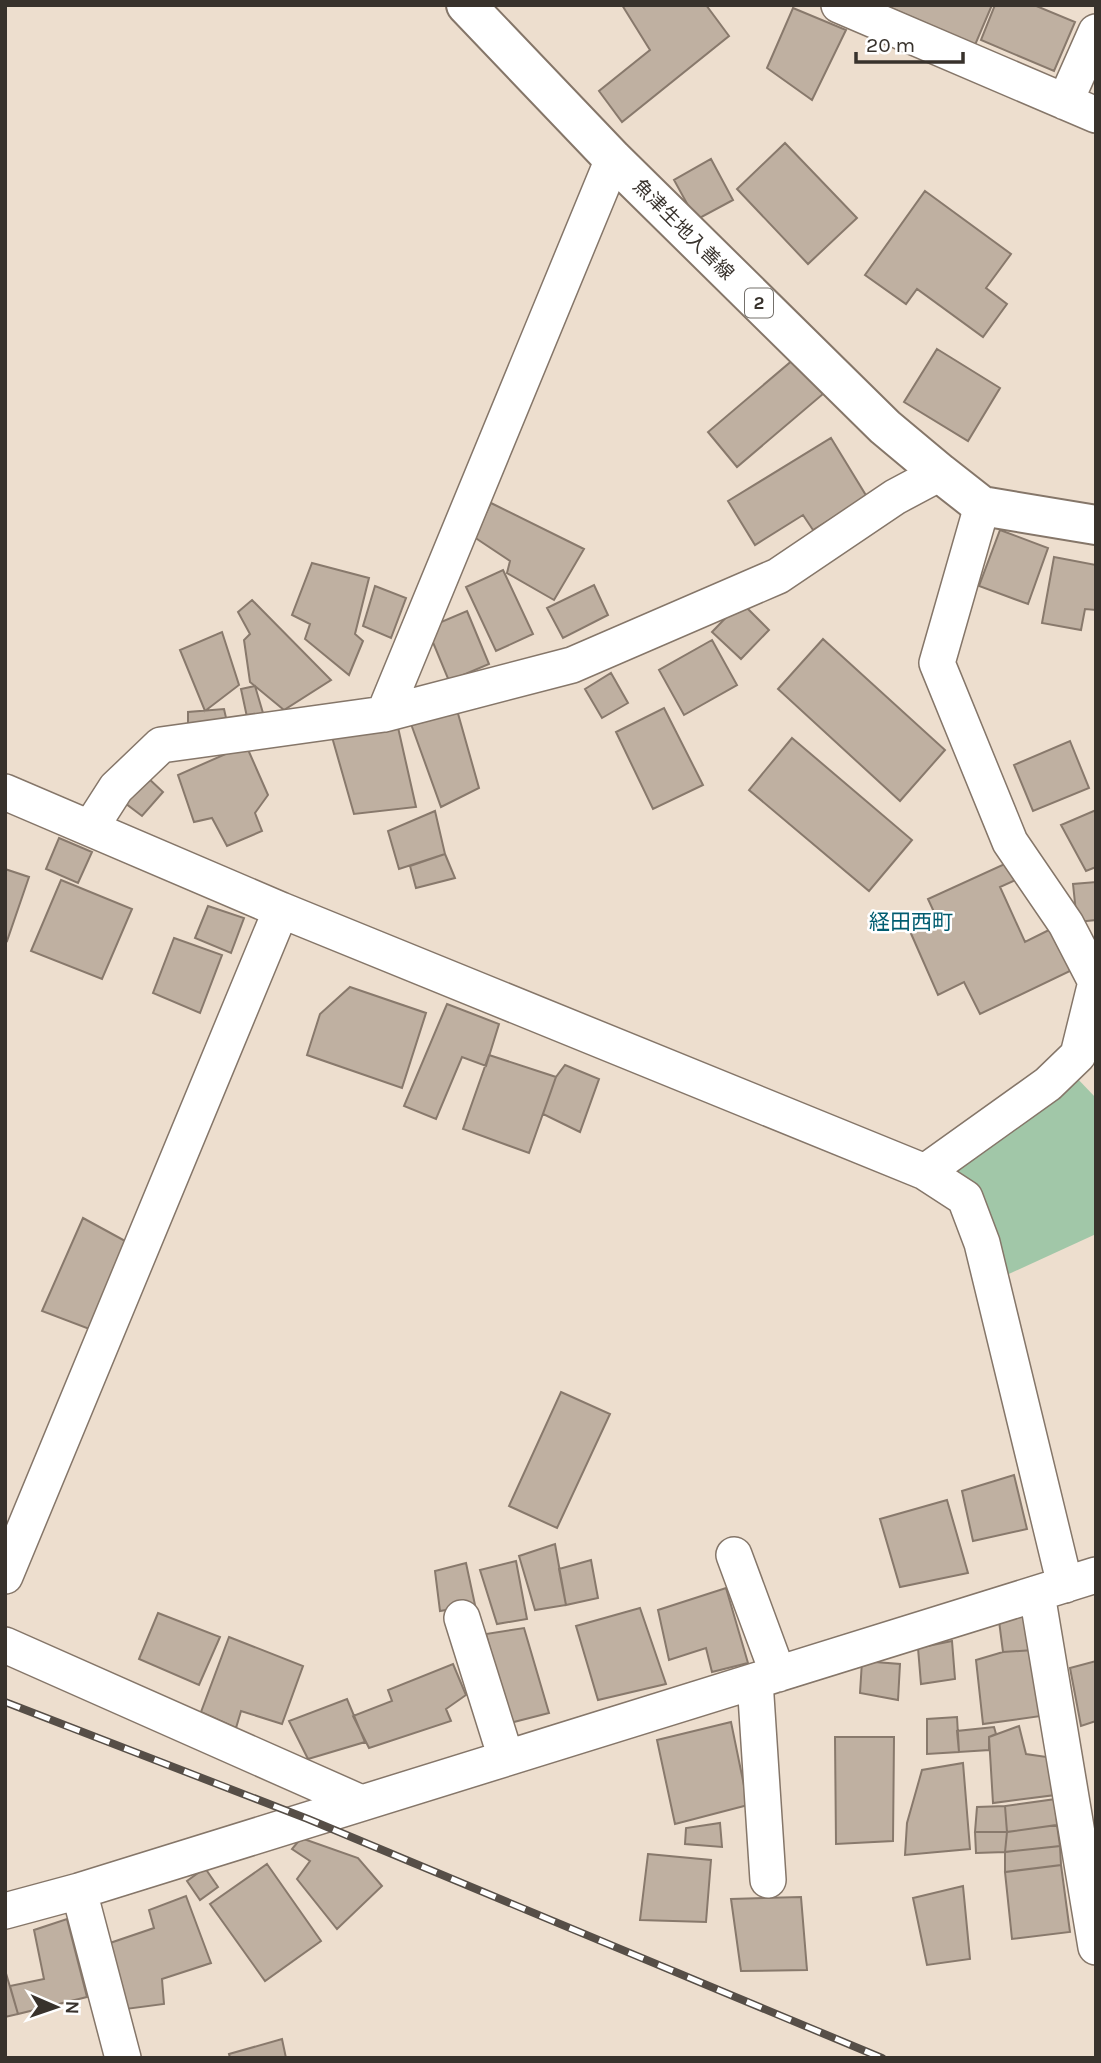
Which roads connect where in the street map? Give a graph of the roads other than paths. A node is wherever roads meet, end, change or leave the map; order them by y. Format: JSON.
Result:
{"nodes":[{"id":1,"x":466,"y":5,"type":"edge"},
{"id":2,"x":839,"y":5,"type":"edge"},
{"id":3,"x":1096,"y":32,"type":"edge"},
{"id":4,"x":1080,"y":109,"type":"edge"},
{"id":5,"x":612,"y":159,"type":"junction"},
{"id":6,"x":940,"y":473,"type":"junction"},
{"id":7,"x":982,"y":506,"type":"junction"},
{"id":8,"x":1096,"y":524,"type":"edge"},
{"id":9,"x":384,"y":713,"type":"junction"},
{"id":10,"x":5,"y":792,"type":"edge"},
{"id":11,"x":91,"y":827,"type":"junction"},
{"id":12,"x":281,"y":910,"type":"junction"},
{"id":13,"x":1096,"y":981,"type":"edge"},
{"id":14,"x":925,"y":1172,"type":"junction"},
{"id":15,"x":734,"y":1555,"type":"dead end"},
{"id":16,"x":5,"y":1576,"type":"edge"},
{"id":17,"x":1066,"y":1584,"type":"edge"},
{"id":18,"x":462,"y":1618,"type":"dead end"},
{"id":19,"x":5,"y":1645,"type":"edge"},
{"id":20,"x":766,"y":1677,"type":"junction"},
{"id":21,"x":506,"y":1758,"type":"junction"},
{"id":22,"x":359,"y":1802,"type":"junction"},
{"id":23,"x":1084,"y":1806,"type":"edge"},
{"id":24,"x":768,"y":1880,"type":"dead end"},
{"id":25,"x":79,"y":1891,"type":"junction"},
{"id":26,"x":5,"y":1911,"type":"edge"},
{"id":27,"x":1096,"y":1947,"type":"edge"},
{"id":28,"x":123,"y":2058,"type":"edge"}],
"edges":[{"from":1,"to":5,"type":"main road","name":"魚津生地入善線","number":"2"},
{"from":2,"to":4,"type":"street"},
{"from":3,"to":4,"type":"street"},
{"from":5,"to":6,"type":"main road","name":"魚津生地入善線","number":"2"},
{"from":5,"to":9,"type":"street"},
{"from":6,"to":7,"type":"main road","name":"魚津生地入善線","number":"2"},
{"from":6,"to":9,"type":"street"},
{"from":7,"to":8,"type":"main road","name":"魚津生地入善線","number":"2"},
{"from":7,"to":13,"type":"street"},
{"from":9,"to":11,"type":"street"},
{"from":10,"to":11,"type":"street"},
{"from":11,"to":12,"type":"street"},
{"from":12,"to":14,"type":"street"},
{"from":12,"to":16,"type":"street"},
{"from":13,"to":14,"type":"street"},
{"from":14,"to":17,"type":"street"},
{"from":15,"to":20,"type":"street"},
{"from":17,"to":20,"type":"street"},
{"from":17,"to":23,"type":"street"},
{"from":18,"to":21,"type":"street"},
{"from":19,"to":22,"type":"street"},
{"from":20,"to":21,"type":"street"},
{"from":20,"to":24,"type":"street"},
{"from":21,"to":22,"type":"street"},
{"from":22,"to":25,"type":"street"},
{"from":23,"to":27,"type":"street"},
{"from":25,"to":26,"type":"street"},
{"from":25,"to":28,"type":"street"}]}
